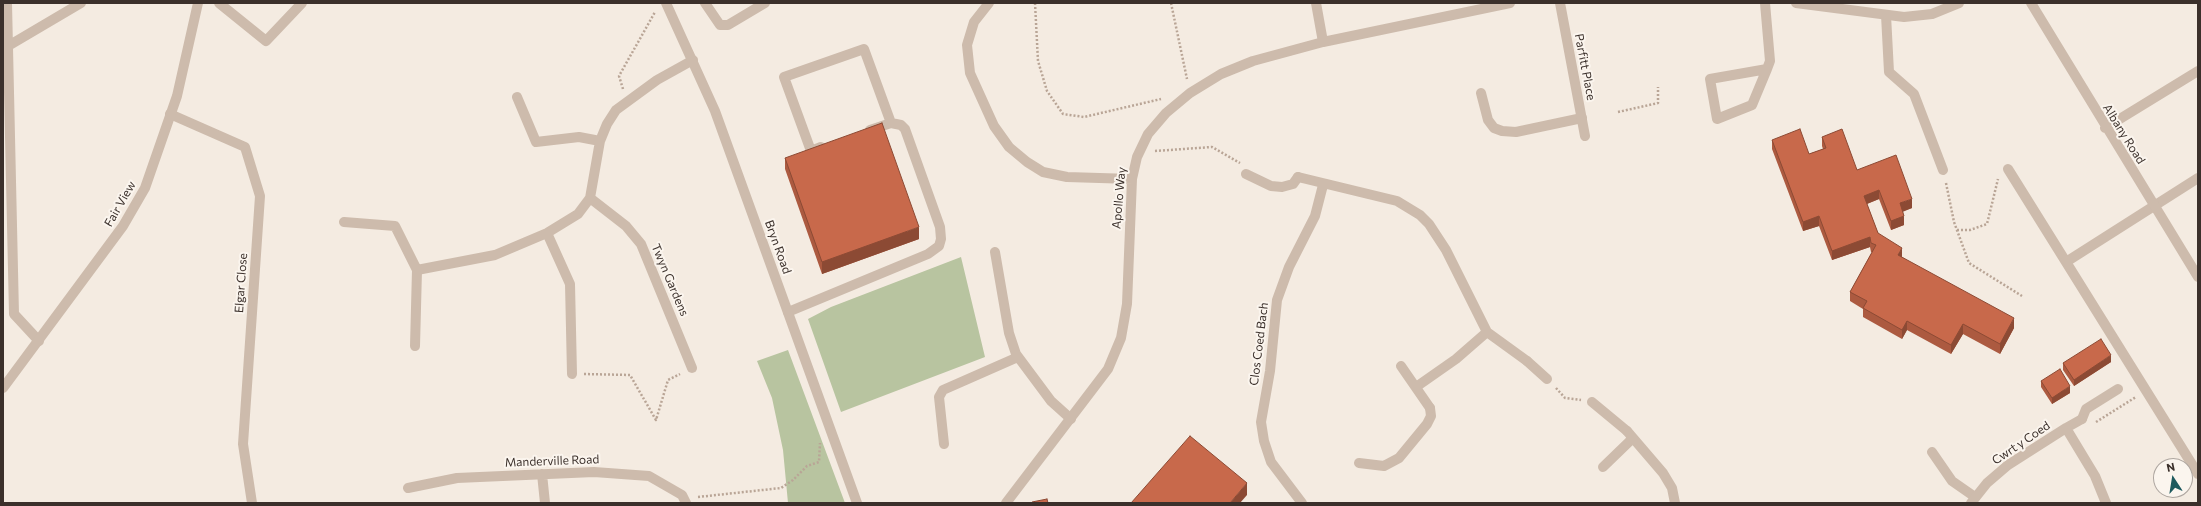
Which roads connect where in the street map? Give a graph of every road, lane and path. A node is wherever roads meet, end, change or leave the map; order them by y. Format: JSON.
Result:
{"nodes":[{"id":1,"x":7,"y":3,"type":"edge"},
{"id":2,"x":81,"y":3,"type":"edge"},
{"id":3,"x":198,"y":3,"type":"edge"},
{"id":4,"x":219,"y":3,"type":"edge"},
{"id":5,"x":302,"y":3,"type":"edge"},
{"id":6,"x":666,"y":3,"type":"edge"},
{"id":7,"x":705,"y":3,"type":"edge"},
{"id":8,"x":765,"y":3,"type":"edge"},
{"id":9,"x":989,"y":3,"type":"edge"},
{"id":10,"x":1035,"y":3,"type":"edge"},
{"id":11,"x":1171,"y":3,"type":"edge"},
{"id":12,"x":1316,"y":3,"type":"edge"},
{"id":13,"x":1510,"y":3,"type":"edge"},
{"id":14,"x":1560,"y":3,"type":"edge"},
{"id":15,"x":1765,"y":3,"type":"edge"},
{"id":16,"x":1796,"y":3,"type":"edge"},
{"id":17,"x":1958,"y":3,"type":"edge"},
{"id":18,"x":2030,"y":3,"type":"edge"},
{"id":19,"x":656,"y":10,"type":"dead end"},
{"id":20,"x":1886,"y":15,"type":"junction"},
{"id":21,"x":1323,"y":42,"type":"junction"},
{"id":22,"x":5,"y":47,"type":"edge"},
{"id":23,"x":693,"y":60,"type":"junction"},
{"id":24,"x":1767,"y":69,"type":"junction"},
{"id":25,"x":2198,"y":70,"type":"edge"},
{"id":26,"x":1658,"y":88,"type":"dead end"},
{"id":27,"x":1190,"y":93,"type":"junction"},
{"id":28,"x":1481,"y":93,"type":"dead end"},
{"id":29,"x":517,"y":97,"type":"dead end"},
{"id":30,"x":1167,"y":98,"type":"dead end"},
{"id":31,"x":627,"y":102,"type":"junction"},
{"id":32,"x":1618,"y":112,"type":"dead end"},
{"id":33,"x":170,"y":114,"type":"junction"},
{"id":34,"x":1582,"y":118,"type":"junction"},
{"id":35,"x":891,"y":123,"type":"junction"},
{"id":36,"x":2105,"y":128,"type":"junction"},
{"id":37,"x":857,"y":134,"type":"edge"},
{"id":38,"x":1585,"y":136,"type":"dead end"},
{"id":39,"x":600,"y":141,"type":"junction"},
{"id":40,"x":831,"y":144,"type":"edge"},
{"id":41,"x":1139,"y":153,"type":"junction"},
{"id":42,"x":2008,"y":169,"type":"joint"},
{"id":43,"x":1943,"y":170,"type":"joint"},
{"id":44,"x":1249,"y":176,"type":"joint"},
{"id":45,"x":2198,"y":178,"type":"edge"},
{"id":46,"x":1132,"y":179,"type":"junction"},
{"id":47,"x":1323,"y":185,"type":"junction"},
{"id":48,"x":590,"y":198,"type":"junction"},
{"id":49,"x":2154,"y":206,"type":"junction"},
{"id":50,"x":344,"y":222,"type":"dead end"},
{"id":51,"x":1957,"y":230,"type":"junction"},
{"id":52,"x":547,"y":233,"type":"junction"},
{"id":53,"x":995,"y":252,"type":"dead end"},
{"id":54,"x":2066,"y":262,"type":"junction"},
{"id":55,"x":417,"y":270,"type":"junction"},
{"id":56,"x":2198,"y":277,"type":"edge"},
{"id":57,"x":2022,"y":296,"type":"dead end"},
{"id":58,"x":788,"y":312,"type":"junction"},
{"id":59,"x":1487,"y":332,"type":"junction"},
{"id":60,"x":39,"y":341,"type":"junction"},
{"id":61,"x":415,"y":346,"type":"dead end"},
{"id":62,"x":1018,"y":357,"type":"junction"},
{"id":63,"x":1401,"y":366,"type":"dead end"},
{"id":64,"x":692,"y":368,"type":"joint"},
{"id":65,"x":572,"y":374,"type":"joint"},
{"id":66,"x":1548,"y":379,"type":"joint"},
{"id":67,"x":1416,"y":387,"type":"junction"},
{"id":68,"x":3,"y":388,"type":"edge"},
{"id":69,"x":2118,"y":389,"type":"dead end"},
{"id":70,"x":2136,"y":397,"type":"dead end"},
{"id":71,"x":1592,"y":402,"type":"joint"},
{"id":72,"x":1071,"y":419,"type":"junction"},
{"id":73,"x":2094,"y":423,"type":"dead end"},
{"id":74,"x":2066,"y":428,"type":"junction"},
{"id":75,"x":1630,"y":435,"type":"junction"},
{"id":76,"x":820,"y":441,"type":"dead end"},
{"id":77,"x":944,"y":444,"type":"dead end"},
{"id":78,"x":1932,"y":452,"type":"dead end"},
{"id":79,"x":1359,"y":463,"type":"dead end"},
{"id":80,"x":1603,"y":467,"type":"dead end"},
{"id":81,"x":542,"y":474,"type":"junction"},
{"id":82,"x":2198,"y":474,"type":"edge"},
{"id":83,"x":408,"y":488,"type":"dead end"},
{"id":84,"x":691,"y":500,"type":"edge"},
{"id":85,"x":1973,"y":500,"type":"edge"},
{"id":86,"x":252,"y":503,"type":"edge"},
{"id":87,"x":545,"y":503,"type":"edge"},
{"id":88,"x":857,"y":503,"type":"edge"},
{"id":89,"x":1006,"y":503,"type":"edge"},
{"id":90,"x":1302,"y":503,"type":"edge"},
{"id":91,"x":1675,"y":503,"type":"edge"},
{"id":92,"x":2106,"y":503,"type":"edge"}],
"edges":[{"from":1,"to":22,"type":"street"},
{"from":2,"to":22,"type":"street"},
{"from":3,"to":33,"type":"street","name":"Fair View"},
{"from":4,"to":5,"type":"street"},
{"from":6,"to":23,"type":"street","name":"Bryn Road"},
{"from":7,"to":8,"type":"street"},
{"from":9,"to":46,"type":"street"},
{"from":10,"to":30,"type":"path"},
{"from":11,"to":27,"type":"path"},
{"from":12,"to":21,"type":"street"},
{"from":13,"to":21,"type":"street","name":"Apollo Way"},
{"from":14,"to":34,"type":"street","name":"Parfitt Place"},
{"from":15,"to":24,"type":"street"},
{"from":16,"to":20,"type":"street"},
{"from":17,"to":20,"type":"street"},
{"from":18,"to":36,"type":"street","name":"Albany Road"},
{"from":19,"to":31,"type":"path"},
{"from":20,"to":43,"type":"street"},
{"from":21,"to":27,"type":"street","name":"Apollo Way"},
{"from":22,"to":60,"type":"street"},
{"from":23,"to":31,"type":"street"},
{"from":23,"to":58,"type":"street","name":"Bryn Road"},
{"from":24,"to":24,"type":"street"},
{"from":25,"to":36,"type":"street"},
{"from":26,"to":32,"type":"path"},
{"from":27,"to":41,"type":"street","name":"Apollo Way"},
{"from":28,"to":34,"type":"street"},
{"from":29,"to":39,"type":"street"},
{"from":31,"to":39,"type":"street"},
{"from":33,"to":60,"type":"street","name":"Fair View"},
{"from":33,"to":86,"type":"street","name":"Elgar Close"},
{"from":34,"to":38,"type":"street","name":"Parfitt Place"},
{"from":35,"to":37,"type":"street"},
{"from":35,"to":40,"type":"street"},
{"from":35,"to":58,"type":"street"},
{"from":36,"to":49,"type":"street","name":"Albany Road"},
{"from":39,"to":48,"type":"street"},
{"from":41,"to":44,"type":"path"},
{"from":41,"to":46,"type":"street","name":"Apollo Way"},
{"from":42,"to":51,"type":"path"},
{"from":42,"to":54,"type":"street"},
{"from":43,"to":51,"type":"path"},
{"from":44,"to":47,"type":"street"},
{"from":45,"to":49,"type":"street"},
{"from":46,"to":72,"type":"street","name":"Apollo Way"},
{"from":47,"to":59,"type":"street"},
{"from":47,"to":90,"type":"street","name":"Clos Coed Bach"},
{"from":48,"to":52,"type":"street"},
{"from":48,"to":64,"type":"street","name":"Twyn Gardens"},
{"from":49,"to":54,"type":"street"},
{"from":49,"to":56,"type":"street","name":"Albany Road"},
{"from":50,"to":55,"type":"street"},
{"from":51,"to":57,"type":"path"},
{"from":52,"to":55,"type":"street"},
{"from":52,"to":65,"type":"street"},
{"from":53,"to":62,"type":"street"},
{"from":54,"to":82,"type":"street"},
{"from":55,"to":61,"type":"street"},
{"from":58,"to":88,"type":"street","name":"Bryn Road"},
{"from":59,"to":66,"type":"street"},
{"from":59,"to":67,"type":"street"},
{"from":60,"to":68,"type":"street","name":"Fair View"},
{"from":62,"to":72,"type":"street"},
{"from":62,"to":77,"type":"street"},
{"from":63,"to":67,"type":"street"},
{"from":64,"to":65,"type":"path"},
{"from":66,"to":71,"type":"path"},
{"from":67,"to":79,"type":"street"},
{"from":69,"to":74,"type":"street","name":"Cwrt y Coed"},
{"from":70,"to":73,"type":"path"},
{"from":71,"to":75,"type":"street"},
{"from":72,"to":89,"type":"street","name":"Apollo Way"},
{"from":74,"to":85,"type":"street","name":"Cwrt y Coed"},
{"from":74,"to":92,"type":"street","name":"Cwrt y Coed"},
{"from":75,"to":80,"type":"street"},
{"from":75,"to":91,"type":"street"},
{"from":76,"to":84,"type":"path"},
{"from":78,"to":85,"type":"street","name":"Cwrt y Coed"},
{"from":81,"to":83,"type":"street","name":"Manderville Road"},
{"from":81,"to":84,"type":"street","name":"Manderville Road"},
{"from":81,"to":87,"type":"street"}]}
